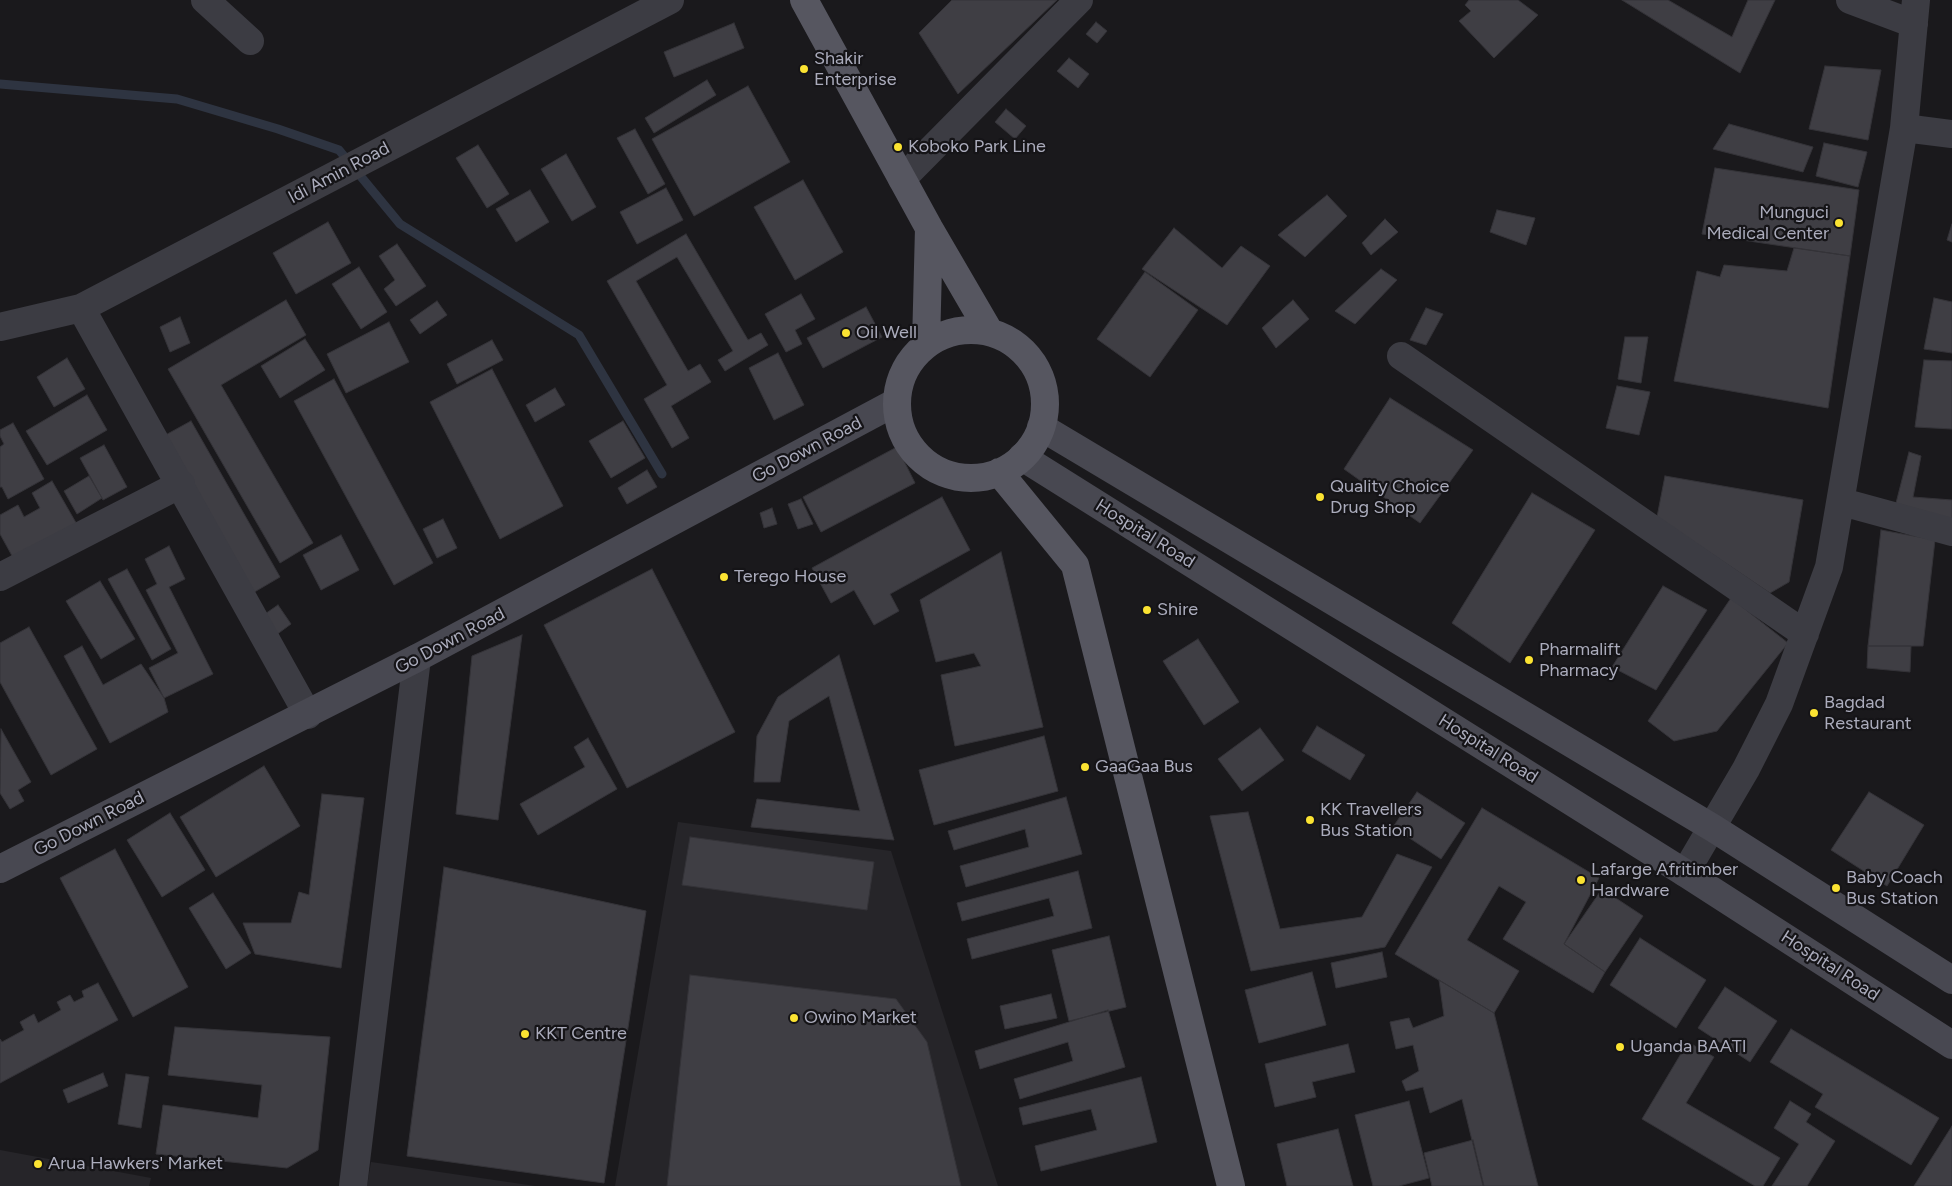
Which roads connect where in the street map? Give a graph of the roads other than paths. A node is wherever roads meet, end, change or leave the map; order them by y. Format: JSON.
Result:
{"nodes":[{"id":1,"x":204,"y":0,"type":"edge"},
{"id":2,"x":670,"y":0,"type":"edge"},
{"id":3,"x":804,"y":0,"type":"edge"},
{"id":4,"x":1079,"y":0,"type":"edge"},
{"id":5,"x":1850,"y":0,"type":"edge"},
{"id":6,"x":1915,"y":12,"type":"edge"},
{"id":7,"x":250,"y":41,"type":"dead end"},
{"id":8,"x":1904,"y":128,"type":"junction"},
{"id":9,"x":1952,"y":134,"type":"edge"},
{"id":10,"x":902,"y":179,"type":"junction"},
{"id":11,"x":929,"y":228,"type":"junction"},
{"id":12,"x":81,"y":308,"type":"junction"},
{"id":13,"x":0,"y":327,"type":"edge"},
{"id":14,"x":989,"y":331,"type":"junction"},
{"id":15,"x":926,"y":344,"type":"junction"},
{"id":16,"x":1401,"y":356,"type":"dead end"},
{"id":17,"x":896,"y":402,"type":"junction"},
{"id":18,"x":1041,"y":427,"type":"junction"},
{"id":19,"x":1022,"y":457,"type":"junction"},
{"id":20,"x":999,"y":472,"type":"junction"},
{"id":21,"x":181,"y":484,"type":"junction"},
{"id":22,"x":1842,"y":502,"type":"junction"},
{"id":23,"x":1952,"y":532,"type":"edge"},
{"id":24,"x":0,"y":577,"type":"edge"},
{"id":25,"x":1806,"y":634,"type":"junction"},
{"id":26,"x":417,"y":658,"type":"junction"},
{"id":27,"x":308,"y":715,"type":"junction"},
{"id":28,"x":1713,"y":828,"type":"junction"},
{"id":29,"x":0,"y":869,"type":"edge"},
{"id":30,"x":1685,"y":873,"type":"junction"},
{"id":31,"x":1952,"y":980,"type":"edge"},
{"id":32,"x":1952,"y":1045,"type":"edge"},
{"id":33,"x":353,"y":1186,"type":"edge"},
{"id":34,"x":1231,"y":1186,"type":"edge"}],
"edges":[{"from":1,"to":7,"type":"street"},
{"from":2,"to":12,"type":"street","name":"Idi Amin Road"},
{"from":3,"to":10,"type":"main road"},
{"from":4,"to":10,"type":"street"},
{"from":5,"to":6,"type":"street"},
{"from":6,"to":8,"type":"street"},
{"from":8,"to":9,"type":"street"},
{"from":8,"to":22,"type":"street"},
{"from":10,"to":11,"type":"main road"},
{"from":11,"to":14,"type":"main road"},
{"from":11,"to":15,"type":"main road"},
{"from":12,"to":13,"type":"street","name":"Idi Amin Road"},
{"from":12,"to":21,"type":"street"},
{"from":14,"to":15,"type":"main road"},
{"from":14,"to":18,"type":"main road"},
{"from":15,"to":17,"type":"main road"},
{"from":16,"to":25,"type":"street"},
{"from":17,"to":20,"type":"main road"},
{"from":17,"to":26,"type":"main road","name":"Go Down Road"},
{"from":18,"to":19,"type":"main road"},
{"from":18,"to":28,"type":"main road"},
{"from":19,"to":20,"type":"main road"},
{"from":19,"to":30,"type":"main road","name":"Hospital Road"},
{"from":20,"to":34,"type":"main road"},
{"from":21,"to":24,"type":"street"},
{"from":21,"to":27,"type":"street"},
{"from":22,"to":23,"type":"street"},
{"from":22,"to":25,"type":"street"},
{"from":25,"to":28,"type":"street"},
{"from":26,"to":27,"type":"main road","name":"Go Down Road"},
{"from":26,"to":33,"type":"street"},
{"from":27,"to":29,"type":"main road","name":"Go Down Road"},
{"from":28,"to":30,"type":"street"},
{"from":28,"to":31,"type":"main road"},
{"from":30,"to":32,"type":"main road","name":"Hospital Road"}]}
